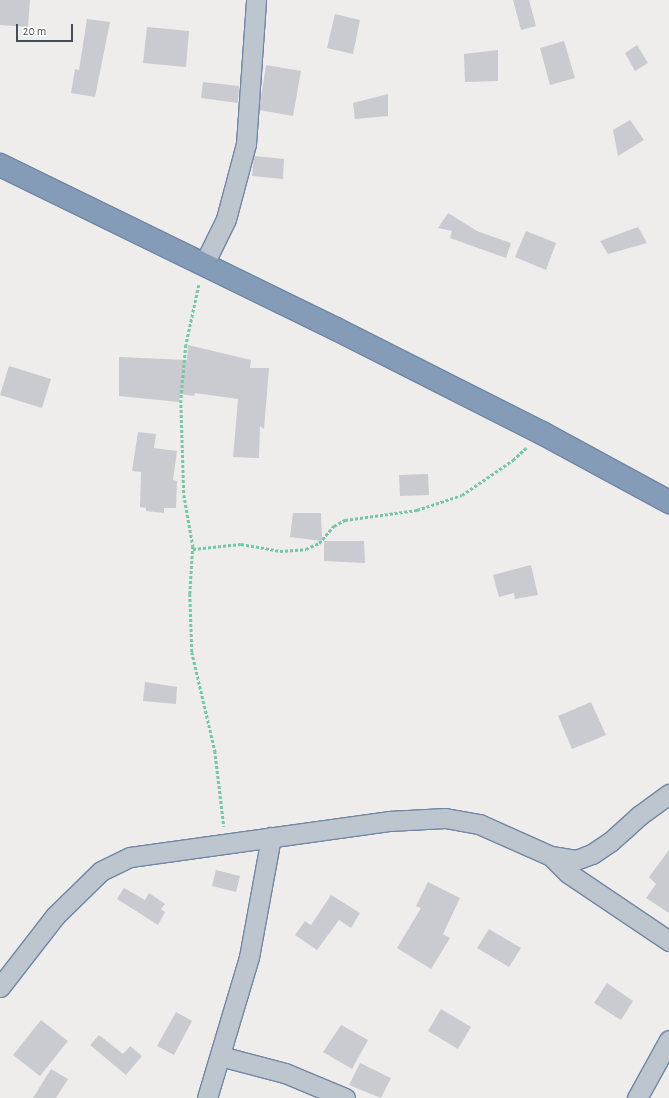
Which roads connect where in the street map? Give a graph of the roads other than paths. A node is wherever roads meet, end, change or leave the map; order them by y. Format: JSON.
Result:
{"nodes":[{"id":1,"x":256,"y":0,"type":"edge"},
{"id":2,"x":0,"y":164,"type":"edge"},
{"id":3,"x":204,"y":264,"type":"junction"},
{"id":4,"x":669,"y":502,"type":"edge"},
{"id":5,"x":669,"y":794,"type":"edge"},
{"id":6,"x":271,"y":837,"type":"junction"},
{"id":7,"x":551,"y":856,"type":"junction"},
{"id":8,"x":669,"y":941,"type":"edge"},
{"id":9,"x":0,"y":987,"type":"edge"},
{"id":10,"x":669,"y":1040,"type":"edge"},
{"id":11,"x":220,"y":1056,"type":"junction"},
{"id":12,"x":207,"y":1098,"type":"edge"},
{"id":13,"x":345,"y":1098,"type":"edge"},
{"id":14,"x":637,"y":1098,"type":"edge"}],
"edges":[{"from":1,"to":3,"type":"street"},
{"from":2,"to":3,"type":"highway"},
{"from":3,"to":4,"type":"highway"},
{"from":5,"to":7,"type":"street"},
{"from":6,"to":7,"type":"street"},
{"from":6,"to":9,"type":"street"},
{"from":6,"to":11,"type":"street"},
{"from":7,"to":8,"type":"street"},
{"from":10,"to":14,"type":"street"},
{"from":11,"to":12,"type":"street"},
{"from":11,"to":13,"type":"street"}]}
